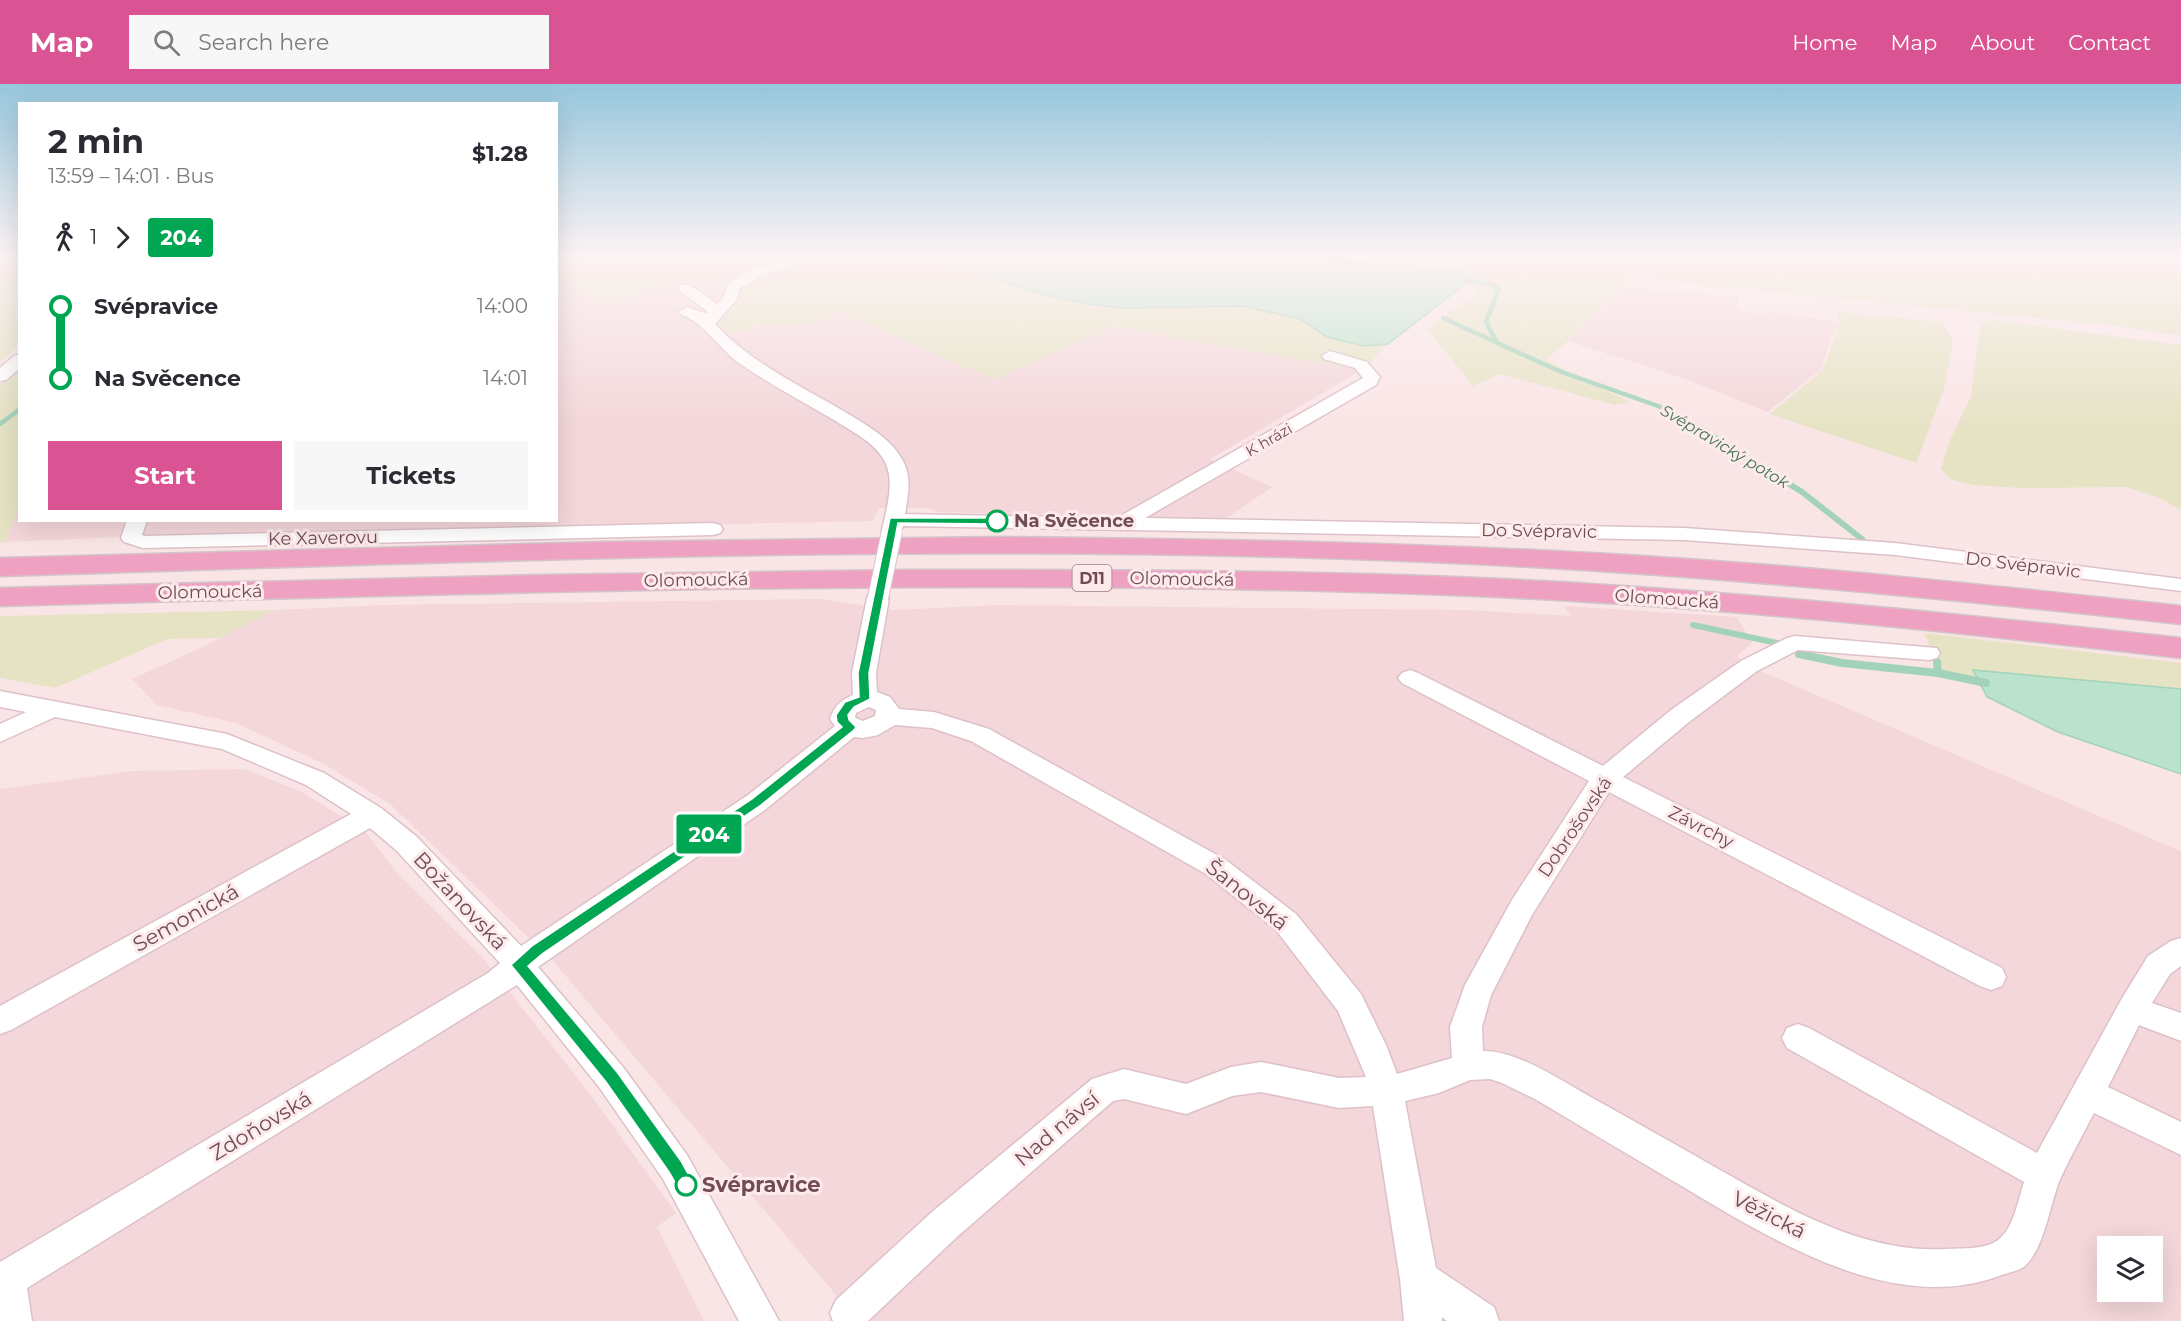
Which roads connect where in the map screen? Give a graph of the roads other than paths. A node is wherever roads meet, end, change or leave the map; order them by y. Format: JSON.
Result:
{"nodes":[{"id":1,"x":693,"y":313,"type":"edge"},
{"id":2,"x":713,"y":313,"type":"edge"},
{"id":3,"x":717,"y":313,"type":"edge"},
{"id":4,"x":711,"y":320,"type":"junction"},
{"id":5,"x":1330,"y":356,"type":"dead end"},
{"id":6,"x":18,"y":361,"type":"edge"},
{"id":7,"x":0,"y":376,"type":"edge"},
{"id":8,"x":136,"y":522,"type":"edge"},
{"id":9,"x":893,"y":525,"type":"junction"},
{"id":10,"x":1121,"y":525,"type":"junction"},
{"id":11,"x":713,"y":529,"type":"dead end"},
{"id":12,"x":0,"y":567,"type":"edge"},
{"id":13,"x":2181,"y":585,"type":"edge"},
{"id":14,"x":0,"y":597,"type":"edge"},
{"id":15,"x":2181,"y":615,"type":"edge"},
{"id":16,"x":2181,"y":648,"type":"edge"},
{"id":17,"x":1929,"y":653,"type":"dead end"},
{"id":18,"x":1410,"y":678,"type":"dead end"},
{"id":19,"x":0,"y":699,"type":"edge"},
{"id":20,"x":865,"y":699,"type":"junction"},
{"id":21,"x":52,"y":709,"type":"junction"},
{"id":22,"x":888,"y":716,"type":"junction"},
{"id":23,"x":850,"y":727,"type":"junction"},
{"id":24,"x":0,"y":734,"type":"edge"},
{"id":25,"x":1605,"y":778,"type":"junction"},
{"id":26,"x":372,"y":815,"type":"junction"},
{"id":27,"x":2181,"y":950,"type":"edge"},
{"id":28,"x":519,"y":965,"type":"junction"},
{"id":29,"x":1991,"y":977,"type":"dead end"},
{"id":30,"x":2132,"y":1009,"type":"junction"},
{"id":31,"x":0,"y":1021,"type":"edge"},
{"id":32,"x":2181,"y":1027,"type":"edge"},
{"id":33,"x":1798,"y":1038,"type":"dead end"},
{"id":34,"x":1468,"y":1066,"type":"junction"},
{"id":35,"x":1387,"y":1091,"type":"junction"},
{"id":36,"x":2088,"y":1094,"type":"junction"},
{"id":37,"x":2181,"y":1139,"type":"edge"},
{"id":38,"x":2044,"y":1175,"type":"junction"},
{"id":39,"x":1419,"y":1279,"type":"junction"},
{"id":40,"x":3,"y":1281,"type":"edge"},
{"id":41,"x":849,"y":1313,"type":"dead end"},
{"id":42,"x":13,"y":1321,"type":"edge"},
{"id":43,"x":760,"y":1321,"type":"edge"},
{"id":44,"x":1422,"y":1321,"type":"edge"},
{"id":45,"x":1480,"y":1321,"type":"edge"}],
"edges":[{"from":1,"to":4,"type":"street"},
{"from":2,"to":4,"type":"street"},
{"from":3,"to":4,"type":"street"},
{"from":4,"to":9,"type":"street"},
{"from":5,"to":10,"type":"street","name":"K hrázi"},
{"from":6,"to":7,"type":"street"},
{"from":8,"to":11,"type":"street","name":"Ke Xaverovu"},
{"from":9,"to":10,"type":"street","name":"Do Svépravic"},
{"from":9,"to":20,"type":"street","bridge":true},
{"from":10,"to":13,"type":"street","name":"Do Svépravic"},
{"from":12,"to":15,"type":"highway","name":"Olomoucká","number":"D11"},
{"from":14,"to":16,"type":"highway","name":"Olomoucká","number":"D11"},
{"from":17,"to":25,"type":"street","name":"Dobrošovská"},
{"from":18,"to":25,"type":"street","name":"Závrchy"},
{"from":19,"to":21,"type":"street","name":"Božanovská"},
{"from":20,"to":22,"type":"street"},
{"from":20,"to":23,"type":"street"},
{"from":21,"to":24,"type":"street"},
{"from":21,"to":26,"type":"street","name":"Božanovská"},
{"from":22,"to":23,"type":"street"},
{"from":22,"to":35,"type":"street","name":"Šanovská"},
{"from":23,"to":28,"type":"street","name":"Zdoňovská"},
{"from":25,"to":29,"type":"street","name":"Závrchy"},
{"from":25,"to":34,"type":"street","name":"Dobrošovská"},
{"from":26,"to":28,"type":"street","name":"Božanovská"},
{"from":26,"to":31,"type":"street","name":"Semonická"},
{"from":27,"to":30,"type":"street","name":"Věžická"},
{"from":28,"to":40,"type":"street","name":"Zdoňovská"},
{"from":28,"to":43,"type":"street","name":"Božanovská"},
{"from":30,"to":32,"type":"street"},
{"from":30,"to":36,"type":"street","name":"Věžická"},
{"from":33,"to":38,"type":"street"},
{"from":34,"to":35,"type":"street"},
{"from":34,"to":38,"type":"street","name":"Věžická"},
{"from":35,"to":39,"type":"street","name":"Šanovská"},
{"from":35,"to":41,"type":"street","name":"Nad návsí"},
{"from":36,"to":37,"type":"street"},
{"from":36,"to":38,"type":"street","name":"Věžická"},
{"from":39,"to":44,"type":"street","name":"Šanovská"},
{"from":39,"to":45,"type":"street"},
{"from":40,"to":42,"type":"street"}]}
